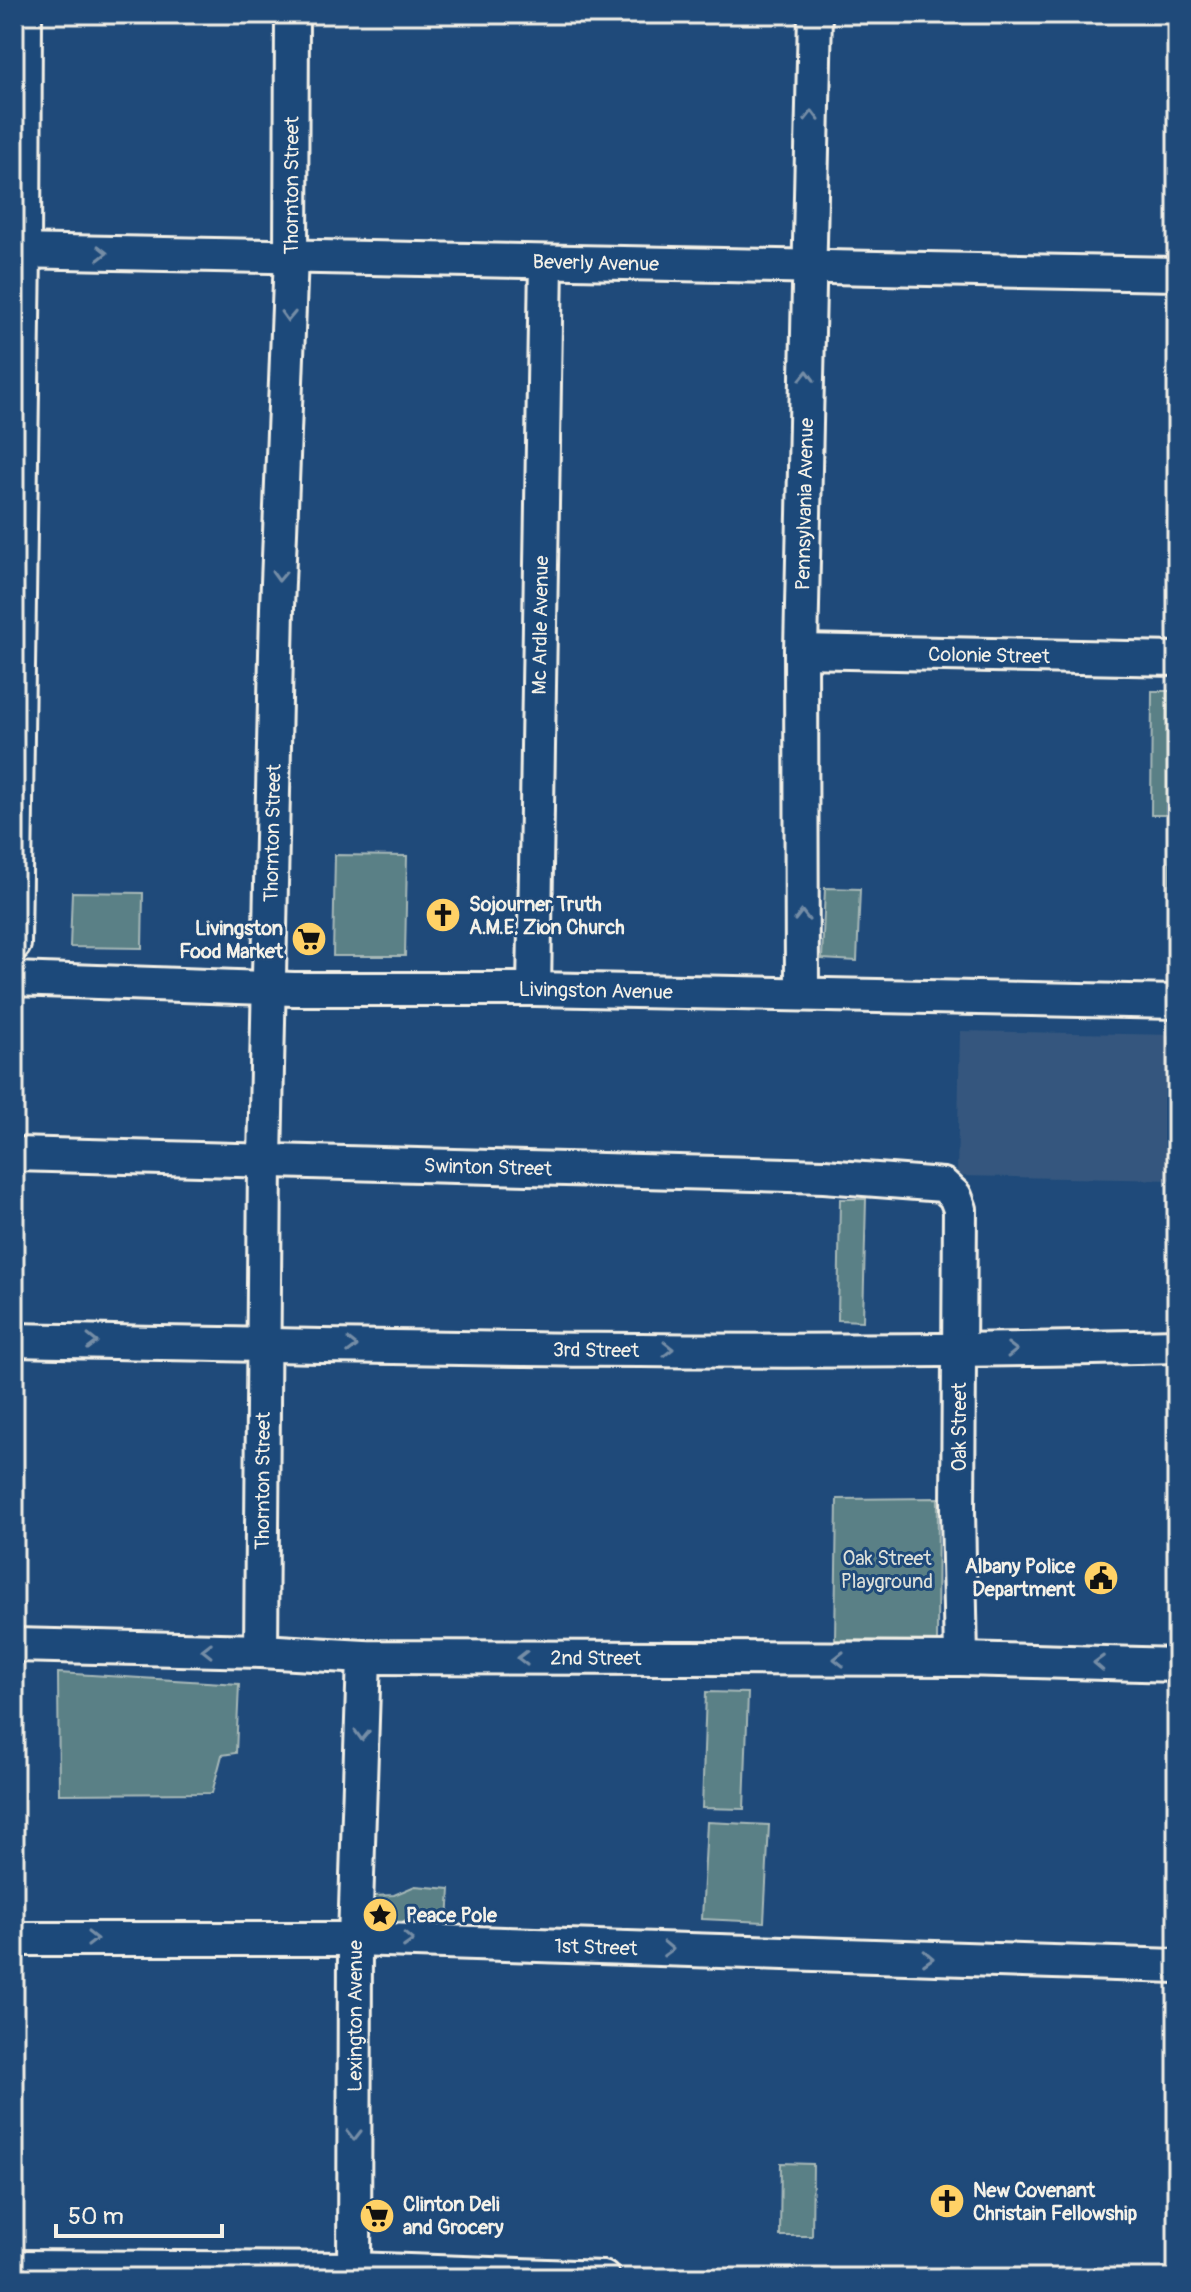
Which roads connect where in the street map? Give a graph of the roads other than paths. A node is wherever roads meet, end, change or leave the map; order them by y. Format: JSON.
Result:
{"nodes":[{"id":1,"x":25,"y":14,"type":"edge"},
{"id":2,"x":292,"y":14,"type":"edge"},
{"id":3,"x":815,"y":14,"type":"edge"},
{"id":4,"x":19,"y":252,"type":"edge"},
{"id":5,"x":291,"y":256,"type":"junction"},
{"id":6,"x":546,"y":262,"type":"junction"},
{"id":7,"x":809,"y":269,"type":"junction"},
{"id":8,"x":1177,"y":274,"type":"edge"},
{"id":9,"x":801,"y":651,"type":"junction"},
{"id":10,"x":1177,"y":659,"type":"edge"},
{"id":11,"x":14,"y":944,"type":"edge"},
{"id":12,"x":14,"y":979,"type":"edge"},
{"id":13,"x":271,"y":988,"type":"junction"},
{"id":14,"x":534,"y":989,"type":"junction"},
{"id":15,"x":802,"y":994,"type":"junction"},
{"id":16,"x":1177,"y":1002,"type":"edge"},
{"id":17,"x":14,"y":1154,"type":"edge"},
{"id":18,"x":265,"y":1160,"type":"junction"},
{"id":19,"x":955,"y":1196,"type":"joint"},
{"id":20,"x":14,"y":1340,"type":"edge"},
{"id":21,"x":264,"y":1346,"type":"junction"},
{"id":22,"x":1177,"y":1346,"type":"edge"},
{"id":23,"x":960,"y":1352,"type":"junction"},
{"id":24,"x":14,"y":1645,"type":"edge"},
{"id":25,"x":261,"y":1651,"type":"junction"},
{"id":26,"x":364,"y":1657,"type":"junction"},
{"id":27,"x":961,"y":1659,"type":"junction"},
{"id":28,"x":1177,"y":1665,"type":"edge"},
{"id":29,"x":14,"y":1939,"type":"edge"},
{"id":30,"x":355,"y":1939,"type":"junction"},
{"id":31,"x":1177,"y":1966,"type":"edge"},
{"id":32,"x":14,"y":2267,"type":"edge"},
{"id":33,"x":354,"y":2274,"type":"edge"},
{"id":34,"x":603,"y":2278,"type":"edge"}],
"edges":[{"from":1,"to":4,"type":"street"},
{"from":2,"to":5,"type":"street","name":"Thornton Street"},
{"from":7,"to":3,"type":"street","name":"Pennsylvania Avenue","one_way":true},
{"from":4,"to":5,"type":"street","name":"Beverly Avenue","one_way":true},
{"from":4,"to":11,"type":"street"},
{"from":5,"to":6,"type":"street","name":"Beverly Avenue"},
{"from":5,"to":13,"type":"street","name":"Thornton Street","one_way":true},
{"from":6,"to":7,"type":"street","name":"Beverly Avenue"},
{"from":6,"to":14,"type":"street","name":"Mc Ardle Avenue"},
{"from":7,"to":8,"type":"street","name":"Beverly Avenue"},
{"from":9,"to":7,"type":"street","name":"Pennsylvania Avenue","one_way":true},
{"from":9,"to":10,"type":"street","name":"Colonie Street"},
{"from":15,"to":9,"type":"street","name":"Pennsylvania Avenue","one_way":true},
{"from":12,"to":13,"type":"street","name":"Livingston Avenue"},
{"from":13,"to":14,"type":"street","name":"Livingston Avenue"},
{"from":13,"to":18,"type":"street","name":"Thornton Street"},
{"from":14,"to":15,"type":"street","name":"Livingston Avenue"},
{"from":15,"to":16,"type":"street","name":"Livingston Avenue"},
{"from":17,"to":18,"type":"street","name":"Swinton Street"},
{"from":18,"to":19,"type":"street","name":"Swinton Street"},
{"from":18,"to":21,"type":"street","name":"Thornton Street"},
{"from":19,"to":23,"type":"street","name":"Oak Street"},
{"from":20,"to":21,"type":"street","name":"3rd Street","one_way":true},
{"from":21,"to":23,"type":"street","name":"3rd Street","one_way":true},
{"from":21,"to":25,"type":"street","name":"Thornton Street"},
{"from":23,"to":22,"type":"street","name":"3rd Street","one_way":true},
{"from":23,"to":27,"type":"street","name":"Oak Street"},
{"from":25,"to":24,"type":"street","name":"2nd Street","one_way":true},
{"from":25,"to":26,"type":"street","name":"2nd Street"},
{"from":27,"to":26,"type":"street","name":"2nd Street","one_way":true},
{"from":26,"to":30,"type":"street","name":"Lexington Avenue","one_way":true},
{"from":28,"to":27,"type":"street","name":"2nd Street","one_way":true},
{"from":29,"to":30,"type":"street","name":"1st Street","one_way":true},
{"from":30,"to":31,"type":"street","name":"1st Street","one_way":true},
{"from":30,"to":33,"type":"street","name":"Lexington Avenue","one_way":true},
{"from":32,"to":33,"type":"street"},
{"from":33,"to":34,"type":"street"}]}
